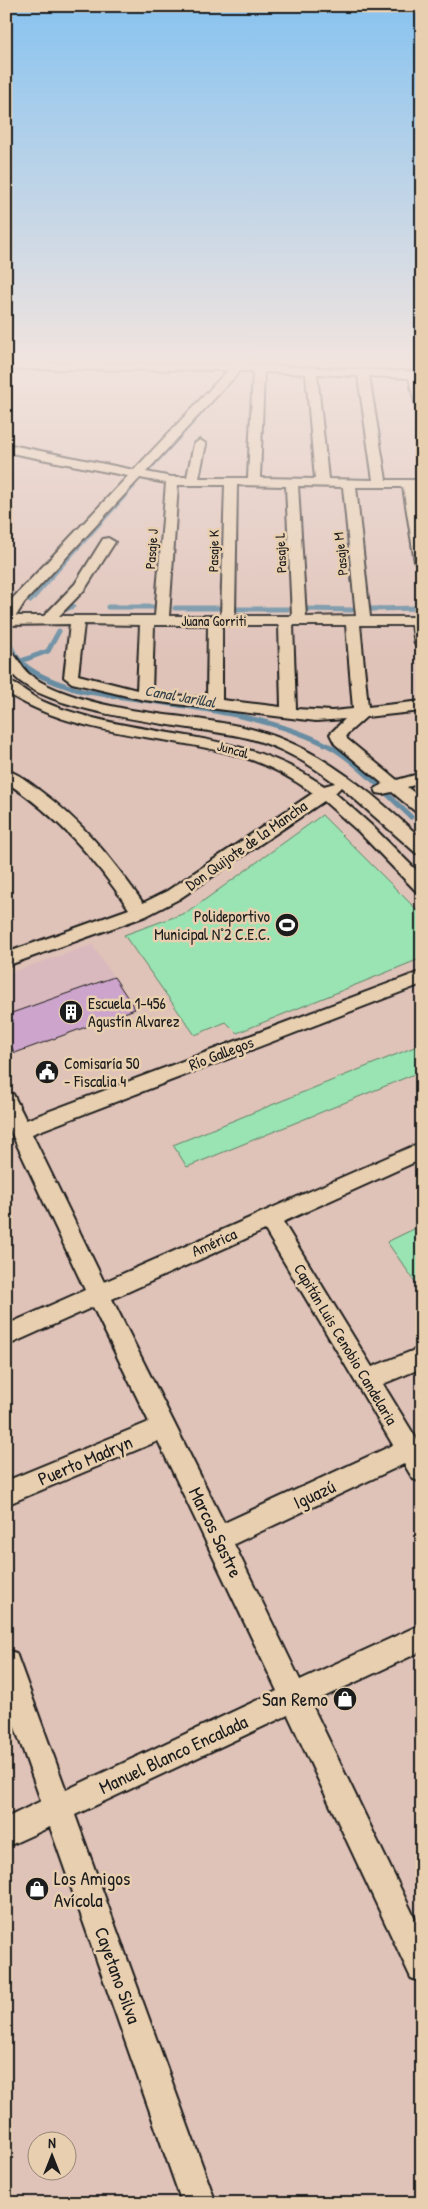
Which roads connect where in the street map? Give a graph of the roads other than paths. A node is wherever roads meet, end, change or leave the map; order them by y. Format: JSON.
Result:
{"nodes":[{"id":1,"x":85,"y":463,"type":"edge"},
{"id":2,"x":140,"y":463,"type":"edge"},
{"id":3,"x":196,"y":463,"type":"edge"},
{"id":4,"x":255,"y":463,"type":"edge"},
{"id":5,"x":321,"y":463,"type":"edge"},
{"id":6,"x":377,"y":463,"type":"edge"},
{"id":7,"x":132,"y":472,"type":"junction"},
{"id":8,"x":172,"y":481,"type":"junction"},
{"id":9,"x":192,"y":482,"type":"junction"},
{"id":10,"x":231,"y":483,"type":"junction"},
{"id":11,"x":254,"y":483,"type":"junction"},
{"id":12,"x":292,"y":484,"type":"junction"},
{"id":13,"x":322,"y":484,"type":"junction"},
{"id":14,"x":349,"y":484,"type":"junction"},
{"id":15,"x":380,"y":484,"type":"junction"},
{"id":16,"x":415,"y":484,"type":"edge"},
{"id":17,"x":108,"y":542,"type":"dead end"},
{"id":18,"x":422,"y":562,"type":"edge"},
{"id":19,"x":12,"y":600,"type":"edge"},
{"id":20,"x":51,"y":616,"type":"junction"},
{"id":21,"x":147,"y":619,"type":"junction"},
{"id":22,"x":162,"y":619,"type":"junction"},
{"id":23,"x":6,"y":620,"type":"edge"},
{"id":24,"x":75,"y":620,"type":"junction"},
{"id":25,"x":222,"y":620,"type":"junction"},
{"id":26,"x":293,"y":620,"type":"junction"},
{"id":27,"x":358,"y":620,"type":"junction"},
{"id":28,"x":420,"y":621,"type":"edge"},
{"id":29,"x":422,"y":644,"type":"edge"},
{"id":30,"x":6,"y":654,"type":"edge"},
{"id":31,"x":6,"y":685,"type":"edge"},
{"id":32,"x":144,"y":696,"type":"junction"},
{"id":33,"x":12,"y":700,"type":"edge"},
{"id":34,"x":214,"y":703,"type":"junction"},
{"id":35,"x":422,"y":706,"type":"edge"},
{"id":36,"x":288,"y":712,"type":"junction"},
{"id":37,"x":361,"y":713,"type":"junction"},
{"id":38,"x":6,"y":775,"type":"edge"},
{"id":39,"x":422,"y":778,"type":"edge"},
{"id":40,"x":345,"y":780,"type":"junction"},
{"id":41,"x":392,"y":785,"type":"junction"},
{"id":42,"x":323,"y":793,"type":"junction"},
{"id":43,"x":365,"y":796,"type":"junction"},
{"id":44,"x":422,"y":808,"type":"edge"},
{"id":45,"x":422,"y":819,"type":"edge"},
{"id":46,"x":403,"y":831,"type":"junction"},
{"id":47,"x":422,"y":849,"type":"edge"},
{"id":48,"x":422,"y":887,"type":"edge"},
{"id":49,"x":140,"y":912,"type":"junction"},
{"id":50,"x":6,"y":960,"type":"edge"},
{"id":51,"x":422,"y":977,"type":"edge"},
{"id":52,"x":6,"y":1099,"type":"edge"},
{"id":53,"x":20,"y":1130,"type":"junction"},
{"id":54,"x":422,"y":1150,"type":"edge"},
{"id":55,"x":269,"y":1217,"type":"junction"},
{"id":56,"x":98,"y":1294,"type":"junction"},
{"id":57,"x":6,"y":1336,"type":"edge"},
{"id":58,"x":422,"y":1357,"type":"edge"},
{"id":59,"x":367,"y":1380,"type":"junction"},
{"id":60,"x":165,"y":1427,"type":"junction"},
{"id":61,"x":409,"y":1450,"type":"junction"},
{"id":62,"x":422,"y":1472,"type":"edge"},
{"id":63,"x":6,"y":1493,"type":"edge"},
{"id":64,"x":218,"y":1538,"type":"junction"},
{"id":65,"x":422,"y":1637,"type":"edge"},
{"id":66,"x":6,"y":1663,"type":"edge"},
{"id":67,"x":294,"y":1697,"type":"junction"},
{"id":68,"x":58,"y":1808,"type":"junction"},
{"id":69,"x":6,"y":1833,"type":"edge"},
{"id":70,"x":422,"y":1968,"type":"edge"},
{"id":71,"x":199,"y":2203,"type":"edge"}],
"edges":[{"from":1,"to":7,"type":"street"},
{"from":2,"to":7,"type":"street"},
{"from":3,"to":9,"type":"street"},
{"from":4,"to":11,"type":"street"},
{"from":5,"to":13,"type":"street"},
{"from":6,"to":15,"type":"street"},
{"from":7,"to":8,"type":"street"},
{"from":7,"to":19,"type":"street"},
{"from":8,"to":9,"type":"street"},
{"from":8,"to":22,"type":"street","name":"Pasaje J"},
{"from":9,"to":10,"type":"street"},
{"from":10,"to":11,"type":"street"},
{"from":10,"to":25,"type":"street","name":"Pasaje K"},
{"from":11,"to":12,"type":"street"},
{"from":12,"to":13,"type":"street"},
{"from":12,"to":26,"type":"street","name":"Pasaje L"},
{"from":13,"to":14,"type":"street"},
{"from":14,"to":15,"type":"street"},
{"from":14,"to":27,"type":"street","name":"Pasaje M"},
{"from":15,"to":16,"type":"street"},
{"from":16,"to":18,"type":"street"},
{"from":17,"to":20,"type":"street"},
{"from":19,"to":20,"type":"street"},
{"from":19,"to":23,"type":"street"},
{"from":20,"to":24,"type":"street"},
{"from":21,"to":22,"type":"street","name":"Juana Gorriti"},
{"from":21,"to":24,"type":"street","name":"Juana Gorriti"},
{"from":21,"to":32,"type":"street"},
{"from":22,"to":25,"type":"street","name":"Juana Gorriti"},
{"from":23,"to":24,"type":"street","name":"Juana Gorriti"},
{"from":24,"to":32,"type":"street"},
{"from":25,"to":26,"type":"street","name":"Juana Gorriti"},
{"from":25,"to":34,"type":"street","name":"Pasaje K"},
{"from":26,"to":27,"type":"street","name":"Juana Gorriti"},
{"from":26,"to":36,"type":"street","name":"Pasaje L"},
{"from":27,"to":28,"type":"street","name":"Juana Gorriti"},
{"from":27,"to":37,"type":"street","name":"Pasaje M"},
{"from":28,"to":29,"type":"street"},
{"from":30,"to":40,"type":"street","name":"Juncal"},
{"from":31,"to":33,"type":"street","name":"Juncal"},
{"from":32,"to":34,"type":"street"},
{"from":33,"to":42,"type":"street","name":"Juncal"},
{"from":34,"to":36,"type":"street"},
{"from":35,"to":37,"type":"street"},
{"from":36,"to":37,"type":"street"},
{"from":37,"to":41,"type":"street"},
{"from":38,"to":49,"type":"street"},
{"from":39,"to":41,"type":"street"},
{"from":40,"to":42,"type":"street","name":"Don Quijote de la Mancha"},
{"from":40,"to":43,"type":"street","name":"Juncal"},
{"from":41,"to":43,"type":"street"},
{"from":41,"to":44,"type":"street"},
{"from":42,"to":48,"type":"street","name":"Juncal"},
{"from":42,"to":49,"type":"street","name":"Don Quijote de la Mancha"},
{"from":43,"to":46,"type":"street","name":"Juncal"},
{"from":45,"to":46,"type":"street"},
{"from":46,"to":47,"type":"street","name":"Juncal"},
{"from":49,"to":50,"type":"street","name":"Don Quijote de la Mancha"},
{"from":51,"to":53,"type":"street","name":"Río Gallegos"},
{"from":52,"to":53,"type":"street","name":"Marcos Sastre"},
{"from":53,"to":56,"type":"street","name":"Marcos Sastre"},
{"from":54,"to":55,"type":"street","name":"América"},
{"from":55,"to":56,"type":"street","name":"América"},
{"from":55,"to":59,"type":"street","name":"Capitán Luis Cenobio Candelaria"},
{"from":56,"to":57,"type":"street","name":"América"},
{"from":56,"to":60,"type":"street","name":"Marcos Sastre"},
{"from":58,"to":59,"type":"street"},
{"from":59,"to":61,"type":"street","name":"Capitán Luis Cenobio Candelaria"},
{"from":60,"to":63,"type":"street","name":"Puerto Madryn"},
{"from":60,"to":64,"type":"street","name":"Marcos Sastre"},
{"from":61,"to":62,"type":"street","name":"Capitán Luis Cenobio Candelaria"},
{"from":61,"to":64,"type":"street","name":"Iguazú"},
{"from":64,"to":67,"type":"street","name":"Marcos Sastre"},
{"from":65,"to":67,"type":"street","name":"Manuel Blanco Encalada"},
{"from":66,"to":68,"type":"street","name":"Cayetano Silva"},
{"from":67,"to":68,"type":"street","name":"Manuel Blanco Encalada"},
{"from":67,"to":70,"type":"street","name":"Marcos Sastre"},
{"from":68,"to":69,"type":"street","name":"Manuel Blanco Encalada"},
{"from":68,"to":71,"type":"street","name":"Cayetano Silva"}]}
